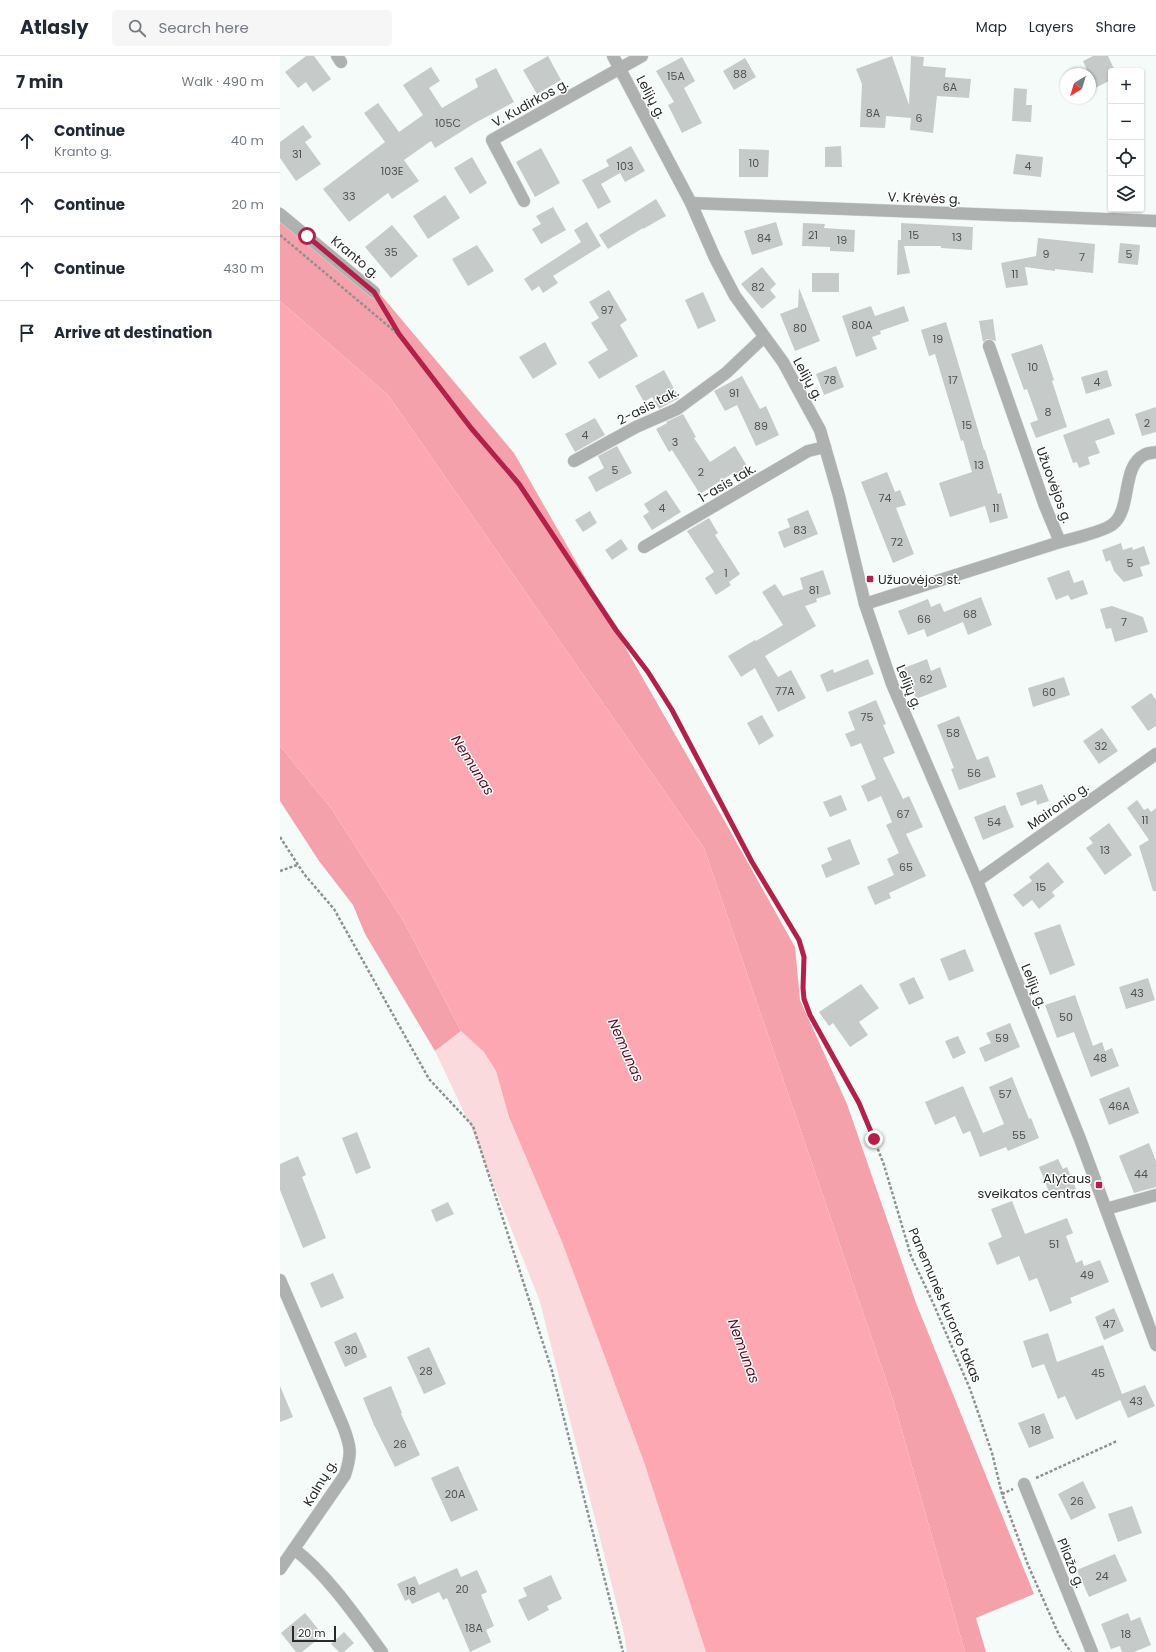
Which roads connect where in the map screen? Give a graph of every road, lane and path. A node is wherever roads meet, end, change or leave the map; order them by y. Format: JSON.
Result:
{"nodes":[{"id":1,"x":613,"y":56,"type":"edge"},
{"id":2,"x":642,"y":56,"type":"edge"},
{"id":3,"x":619,"y":69,"type":"junction"},
{"id":4,"x":524,"y":201,"type":"dead end"},
{"id":5,"x":691,"y":203,"type":"junction"},
{"id":6,"x":280,"y":214,"type":"edge"},
{"id":7,"x":1156,"y":221,"type":"edge"},
{"id":8,"x":280,"y":235,"type":"edge"},
{"id":9,"x":374,"y":292,"type":"joint"},
{"id":10,"x":399,"y":334,"type":"junction"},
{"id":11,"x":764,"y":337,"type":"junction"},
{"id":12,"x":989,"y":346,"type":"dead end"},
{"id":13,"x":825,"y":447,"type":"junction"},
{"id":14,"x":1156,"y":452,"type":"edge"},
{"id":15,"x":574,"y":461,"type":"dead end"},
{"id":16,"x":1060,"y":542,"type":"junction"},
{"id":17,"x":644,"y":547,"type":"dead end"},
{"id":18,"x":865,"y":604,"type":"junction"},
{"id":19,"x":1156,"y":754,"type":"edge"},
{"id":20,"x":280,"y":837,"type":"edge"},
{"id":21,"x":297,"y":865,"type":"junction"},
{"id":22,"x":280,"y":871,"type":"edge"},
{"id":23,"x":977,"y":881,"type":"junction"},
{"id":24,"x":1156,"y":1194,"type":"edge"},
{"id":25,"x":1106,"y":1209,"type":"junction"},
{"id":26,"x":280,"y":1280,"type":"edge"},
{"id":27,"x":1156,"y":1345,"type":"edge"},
{"id":28,"x":1117,"y":1441,"type":"dead end"},
{"id":29,"x":1024,"y":1484,"type":"joint"},
{"id":30,"x":294,"y":1549,"type":"junction"},
{"id":31,"x":280,"y":1570,"type":"edge"},
{"id":32,"x":382,"y":1652,"type":"edge"},
{"id":33,"x":623,"y":1652,"type":"edge"},
{"id":34,"x":1071,"y":1652,"type":"edge"},
{"id":35,"x":1092,"y":1652,"type":"edge"}],
"edges":[{"from":1,"to":3,"type":"street","name":"Lelijų g."},
{"from":2,"to":3,"type":"street","name":"V. Kudirkos g."},
{"from":3,"to":4,"type":"street","name":"V. Kudirkos g."},
{"from":3,"to":5,"type":"street","name":"Lelijų g."},
{"from":5,"to":7,"type":"street","name":"V. Krėvės g."},
{"from":5,"to":11,"type":"street","name":"Lelijų g."},
{"from":6,"to":9,"type":"street","name":"Kranto g."},
{"from":8,"to":10,"type":"path","name":"Panemunės kurorto takas"},
{"from":9,"to":10,"type":"path"},
{"from":10,"to":34,"type":"path","name":"Panemunės kurorto takas"},
{"from":11,"to":13,"type":"street","name":"Lelijų g."},
{"from":11,"to":15,"type":"street","name":"2-asis tak."},
{"from":12,"to":16,"type":"street","name":"Užuovėjos g."},
{"from":13,"to":17,"type":"street","name":"1-asis tak."},
{"from":13,"to":18,"type":"street","name":"Lelijų g."},
{"from":14,"to":16,"type":"street","name":"Užuovėjos g."},
{"from":16,"to":18,"type":"street"},
{"from":18,"to":23,"type":"street","name":"Lelijų g."},
{"from":19,"to":23,"type":"street","name":"Maironio g."},
{"from":20,"to":21,"type":"path"},
{"from":21,"to":22,"type":"path"},
{"from":21,"to":33,"type":"path"},
{"from":23,"to":25,"type":"street","name":"Lelijų g."},
{"from":24,"to":25,"type":"street"},
{"from":25,"to":27,"type":"street","name":"Lelijų g."},
{"from":26,"to":30,"type":"street","name":"Kalnų g."},
{"from":28,"to":29,"type":"path"},
{"from":29,"to":35,"type":"street","name":"Pliažo g."},
{"from":30,"to":31,"type":"street","name":"Kalnų g."},
{"from":30,"to":32,"type":"street"}]}
